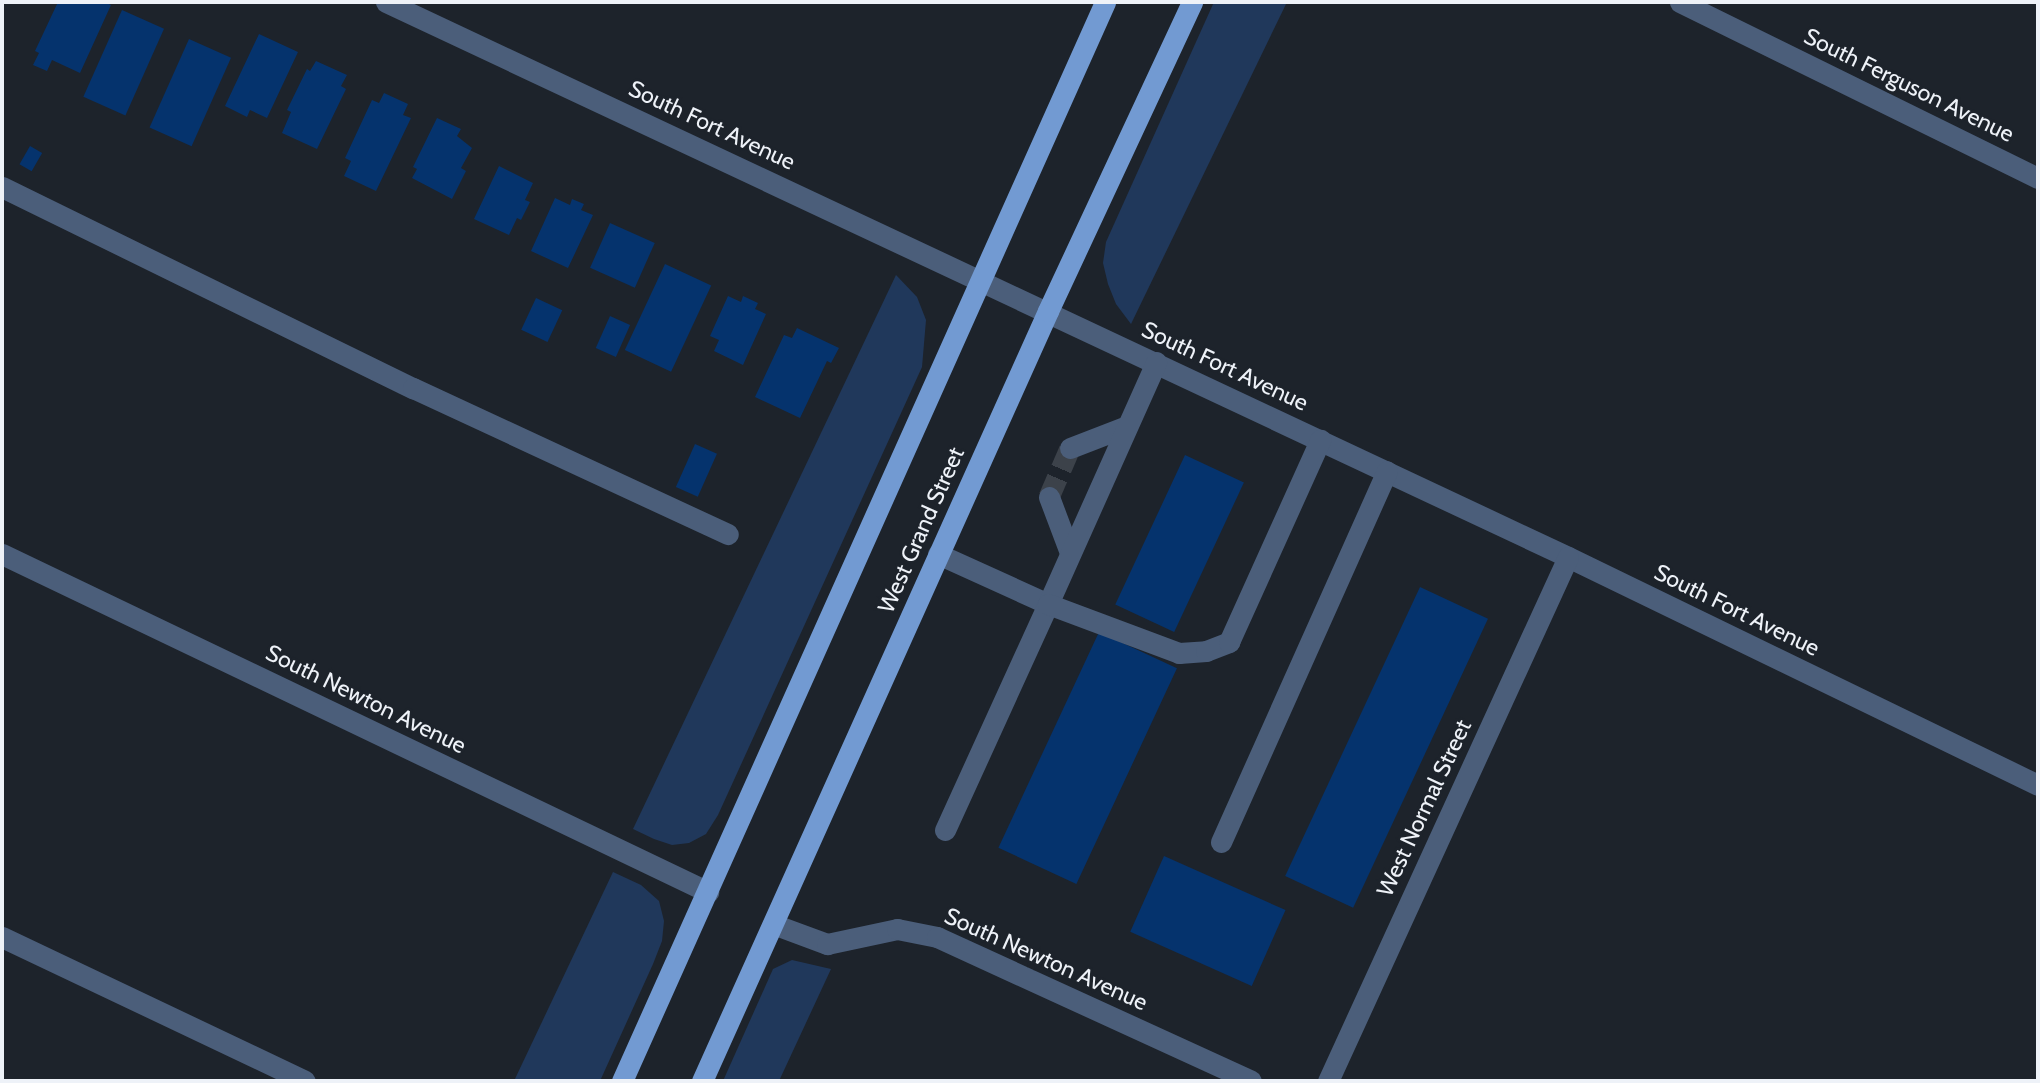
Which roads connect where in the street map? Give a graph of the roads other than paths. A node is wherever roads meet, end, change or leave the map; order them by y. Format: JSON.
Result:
{"nodes":[{"id":1,"x":386,"y":2,"type":"edge"},
{"id":2,"x":1105,"y":2,"type":"edge"},
{"id":3,"x":1192,"y":2,"type":"edge"},
{"id":4,"x":1680,"y":2,"type":"edge"},
{"id":5,"x":2038,"y":178,"type":"edge"},
{"id":6,"x":2,"y":187,"type":"edge"},
{"id":7,"x":983,"y":280,"type":"junction"},
{"id":8,"x":1048,"y":311,"type":"junction"},
{"id":9,"x":1156,"y":362,"type":"junction"},
{"id":10,"x":1127,"y":426,"type":"junction"},
{"id":11,"x":1320,"y":439,"type":"junction"},
{"id":12,"x":1070,"y":448,"type":"dead end"},
{"id":13,"x":1387,"y":471,"type":"junction"},
{"id":14,"x":1049,"y":496,"type":"tunnel mouth"},
{"id":15,"x":728,"y":534,"type":"dead end"},
{"id":16,"x":1070,"y":553,"type":"junction"},
{"id":17,"x":2,"y":554,"type":"edge"},
{"id":18,"x":939,"y":554,"type":"junction"},
{"id":19,"x":1569,"y":557,"type":"junction"},
{"id":20,"x":1048,"y":604,"type":"junction"},
{"id":21,"x":2038,"y":785,"type":"edge"},
{"id":22,"x":945,"y":830,"type":"dead end"},
{"id":23,"x":1221,"y":842,"type":"dead end"},
{"id":24,"x":708,"y":892,"type":"junction"},
{"id":25,"x":773,"y":924,"type":"junction"},
{"id":26,"x":2,"y":937,"type":"edge"},
{"id":27,"x":305,"y":1081,"type":"edge"},
{"id":28,"x":622,"y":1081,"type":"edge"},
{"id":29,"x":702,"y":1081,"type":"edge"},
{"id":30,"x":1251,"y":1081,"type":"edge"},
{"id":31,"x":1328,"y":1081,"type":"edge"}],
"edges":[{"from":1,"to":7,"type":"street","name":"South Fort Avenue"},
{"from":2,"to":7,"type":"main road","name":"West Grand Street"},
{"from":3,"to":8,"type":"main road","name":"West Grand Street"},
{"from":4,"to":5,"type":"street","name":"South Ferguson Avenue"},
{"from":6,"to":15,"type":"street"},
{"from":7,"to":8,"type":"street","name":"South Fort Avenue"},
{"from":7,"to":24,"type":"main road","name":"West Grand Street"},
{"from":8,"to":9,"type":"street","name":"South Fort Avenue"},
{"from":8,"to":18,"type":"main road","name":"West Grand Street"},
{"from":9,"to":10,"type":"street"},
{"from":9,"to":11,"type":"street","name":"South Fort Avenue"},
{"from":10,"to":12,"type":"street"},
{"from":10,"to":16,"type":"street"},
{"from":11,"to":13,"type":"street","name":"South Fort Avenue"},
{"from":11,"to":20,"type":"street"},
{"from":13,"to":19,"type":"street","name":"South Fort Avenue"},
{"from":13,"to":23,"type":"street"},
{"from":14,"to":16,"type":"street"},
{"from":16,"to":20,"type":"street"},
{"from":17,"to":24,"type":"street","name":"South Newton Avenue"},
{"from":18,"to":20,"type":"street"},
{"from":18,"to":25,"type":"main road","name":"West Grand Street"},
{"from":19,"to":21,"type":"street","name":"South Fort Avenue"},
{"from":19,"to":31,"type":"street","name":"West Normal Street"},
{"from":20,"to":22,"type":"street"},
{"from":24,"to":28,"type":"main road","name":"West Grand Street"},
{"from":25,"to":29,"type":"main road","name":"West Grand Street"},
{"from":25,"to":30,"type":"street","name":"South Newton Avenue"},
{"from":26,"to":27,"type":"street"}]}
